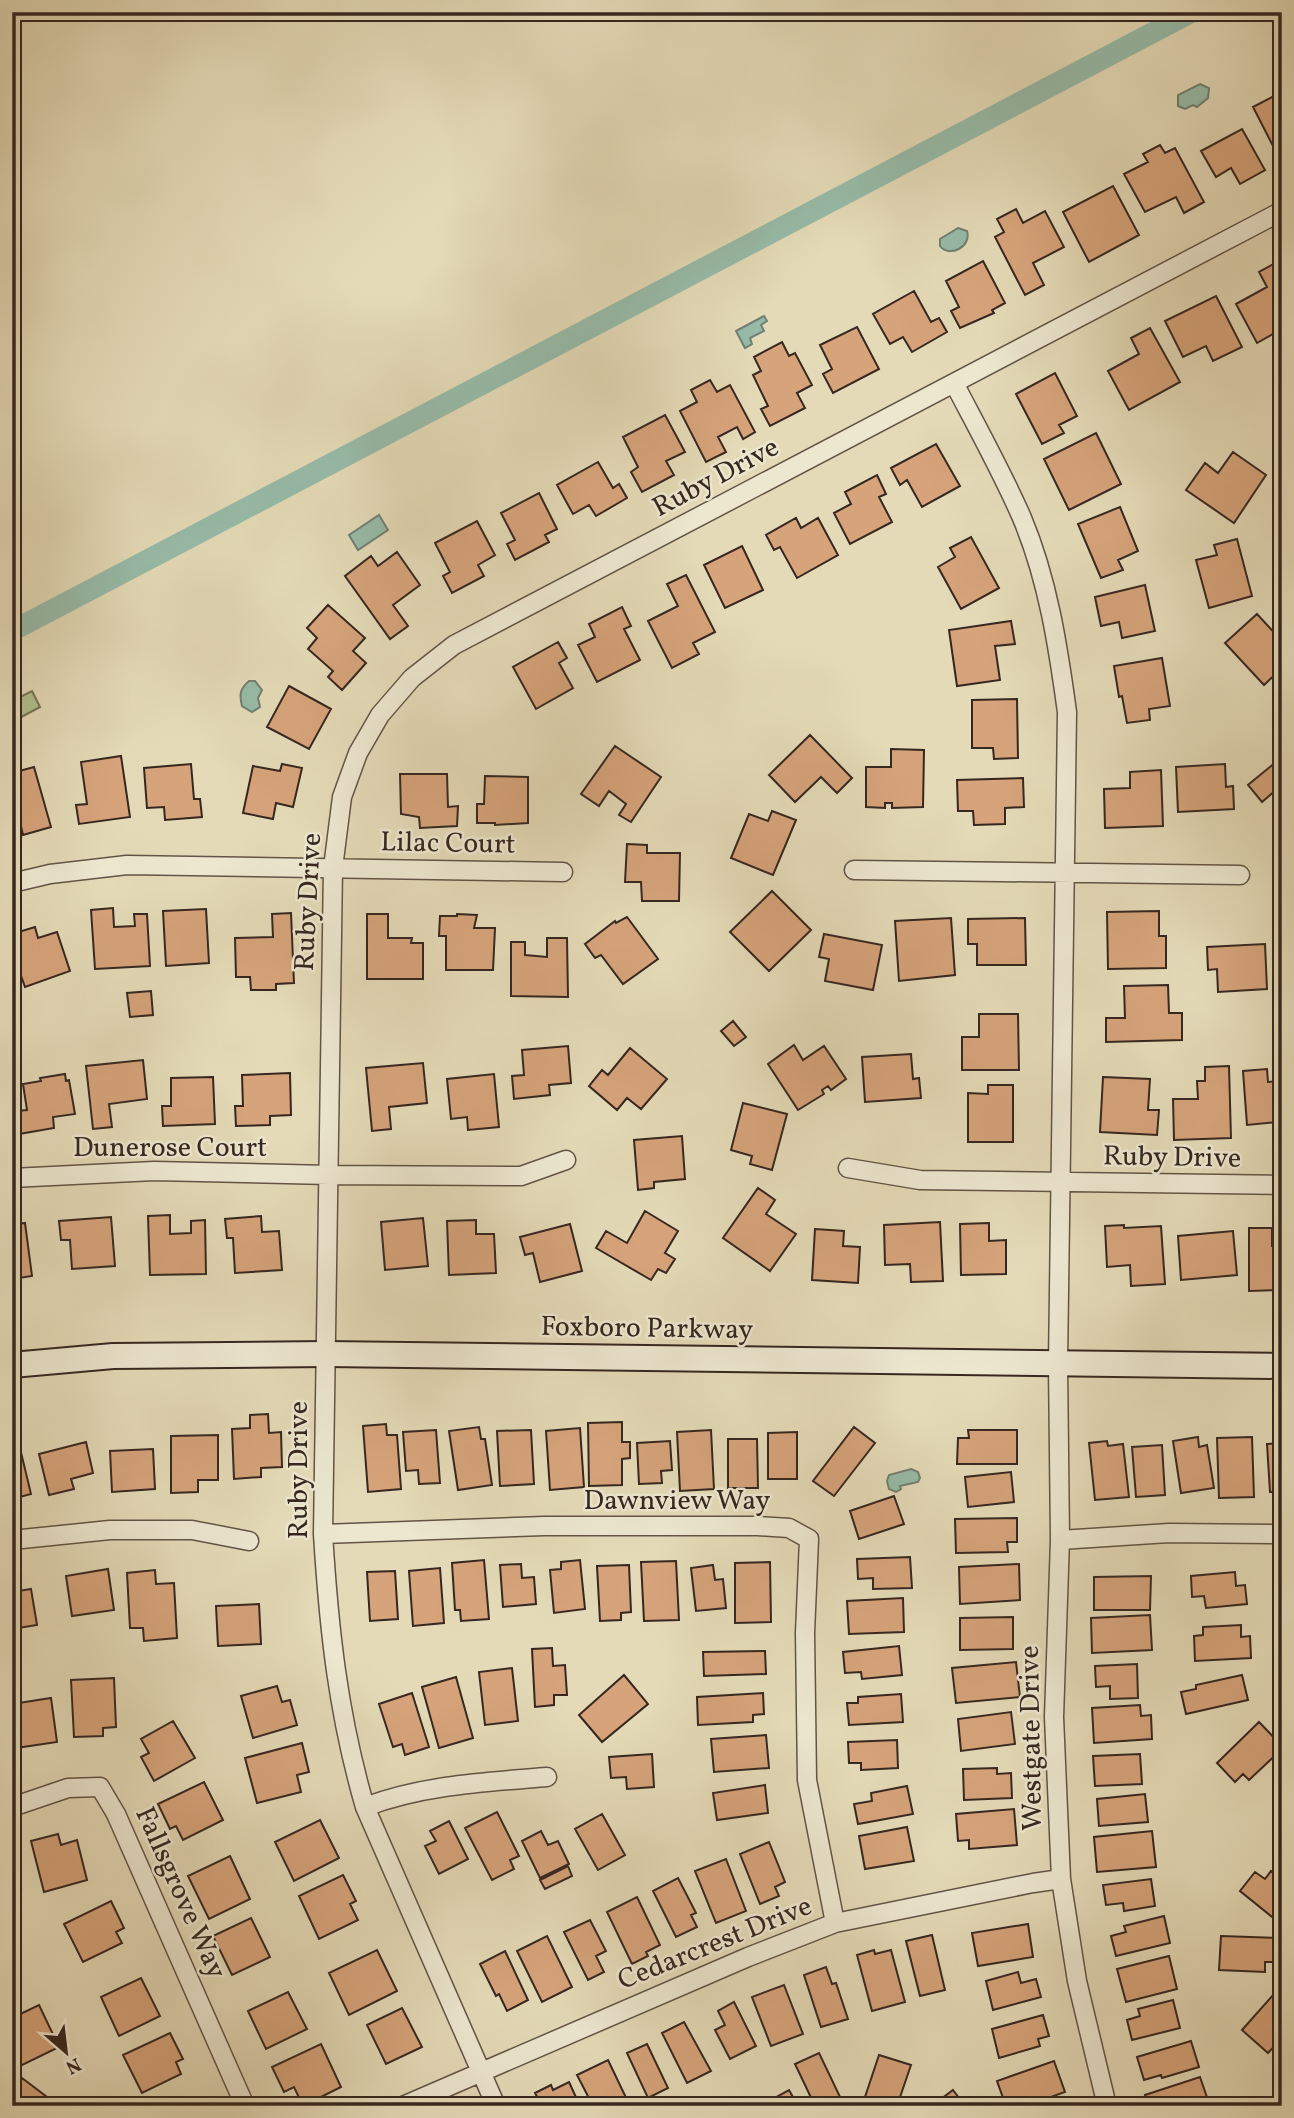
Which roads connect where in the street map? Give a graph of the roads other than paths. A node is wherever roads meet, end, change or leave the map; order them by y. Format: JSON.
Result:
{"nodes":[{"id":1,"x":1282,"y":211,"type":"edge"},
{"id":2,"x":954,"y":383,"type":"junction"},
{"id":3,"x":333,"y":868,"type":"junction"},
{"id":4,"x":854,"y":870,"type":"dead end"},
{"id":5,"x":563,"y":872,"type":"dead end"},
{"id":6,"x":1065,"y":872,"type":"junction"},
{"id":7,"x":1240,"y":875,"type":"dead end"},
{"id":8,"x":12,"y":883,"type":"edge"},
{"id":9,"x":566,"y":1160,"type":"dead end"},
{"id":10,"x":848,"y":1168,"type":"dead end"},
{"id":11,"x":329,"y":1175,"type":"junction"},
{"id":12,"x":12,"y":1178,"type":"edge"},
{"id":13,"x":1061,"y":1183,"type":"junction"},
{"id":14,"x":1282,"y":1185,"type":"edge"},
{"id":15,"x":326,"y":1354,"type":"junction"},
{"id":16,"x":1058,"y":1364,"type":"junction"},
{"id":17,"x":12,"y":1365,"type":"edge"},
{"id":18,"x":1282,"y":1366,"type":"edge"},
{"id":19,"x":324,"y":1534,"type":"junction"},
{"id":20,"x":1282,"y":1534,"type":"edge"},
{"id":21,"x":12,"y":1539,"type":"edge"},
{"id":22,"x":1060,"y":1540,"type":"junction"},
{"id":23,"x":249,"y":1541,"type":"dead end"},
{"id":24,"x":547,"y":1777,"type":"dead end"},
{"id":25,"x":12,"y":1807,"type":"edge"},
{"id":26,"x":365,"y":1807,"type":"junction"},
{"id":27,"x":1061,"y":1880,"type":"junction"},
{"id":28,"x":835,"y":1923,"type":"junction"},
{"id":29,"x":481,"y":2072,"type":"junction"},
{"id":30,"x":245,"y":2106,"type":"edge"},
{"id":31,"x":403,"y":2106,"type":"edge"},
{"id":32,"x":496,"y":2106,"type":"edge"},
{"id":33,"x":1107,"y":2106,"type":"edge"}],
"edges":[{"from":1,"to":2,"type":"street","name":"Ruby Drive"},
{"from":2,"to":3,"type":"street","name":"Ruby Drive"},
{"from":2,"to":6,"type":"street","name":"Westgate Drive"},
{"from":3,"to":5,"type":"street","name":"Lilac Court"},
{"from":3,"to":8,"type":"street","name":"Lilac Court"},
{"from":3,"to":11,"type":"street","name":"Ruby Drive"},
{"from":4,"to":6,"type":"street"},
{"from":6,"to":7,"type":"street"},
{"from":6,"to":13,"type":"street","name":"Westgate Drive"},
{"from":9,"to":11,"type":"street","name":"Dunerose Court"},
{"from":10,"to":13,"type":"street","name":"Ruby Drive"},
{"from":11,"to":12,"type":"street","name":"Dunerose Court"},
{"from":11,"to":15,"type":"street","name":"Ruby Drive"},
{"from":13,"to":14,"type":"street","name":"Ruby Drive"},
{"from":13,"to":16,"type":"street","name":"Westgate Drive"},
{"from":15,"to":16,"type":"main road","name":"Foxboro Parkway"},
{"from":15,"to":17,"type":"main road","name":"Foxboro Parkway"},
{"from":15,"to":19,"type":"street","name":"Ruby Drive"},
{"from":16,"to":18,"type":"main road","name":"Foxboro Parkway"},
{"from":16,"to":22,"type":"street","name":"Westgate Drive"},
{"from":19,"to":26,"type":"street","name":"Ruby Drive"},
{"from":19,"to":28,"type":"street","name":"Dawnview Way"},
{"from":20,"to":22,"type":"street"},
{"from":21,"to":23,"type":"street"},
{"from":22,"to":27,"type":"street","name":"Westgate Drive"},
{"from":24,"to":26,"type":"street"},
{"from":25,"to":30,"type":"street","name":"Fallsgrove Way"},
{"from":26,"to":29,"type":"street","name":"Ruby Drive"},
{"from":27,"to":28,"type":"street","name":"Cedarcrest Drive"},
{"from":27,"to":33,"type":"street","name":"Westgate Drive"},
{"from":28,"to":29,"type":"street","name":"Cedarcrest Drive"},
{"from":29,"to":31,"type":"street","name":"Cedarcrest Drive"},
{"from":29,"to":32,"type":"street","name":"Ruby Drive"}]}
